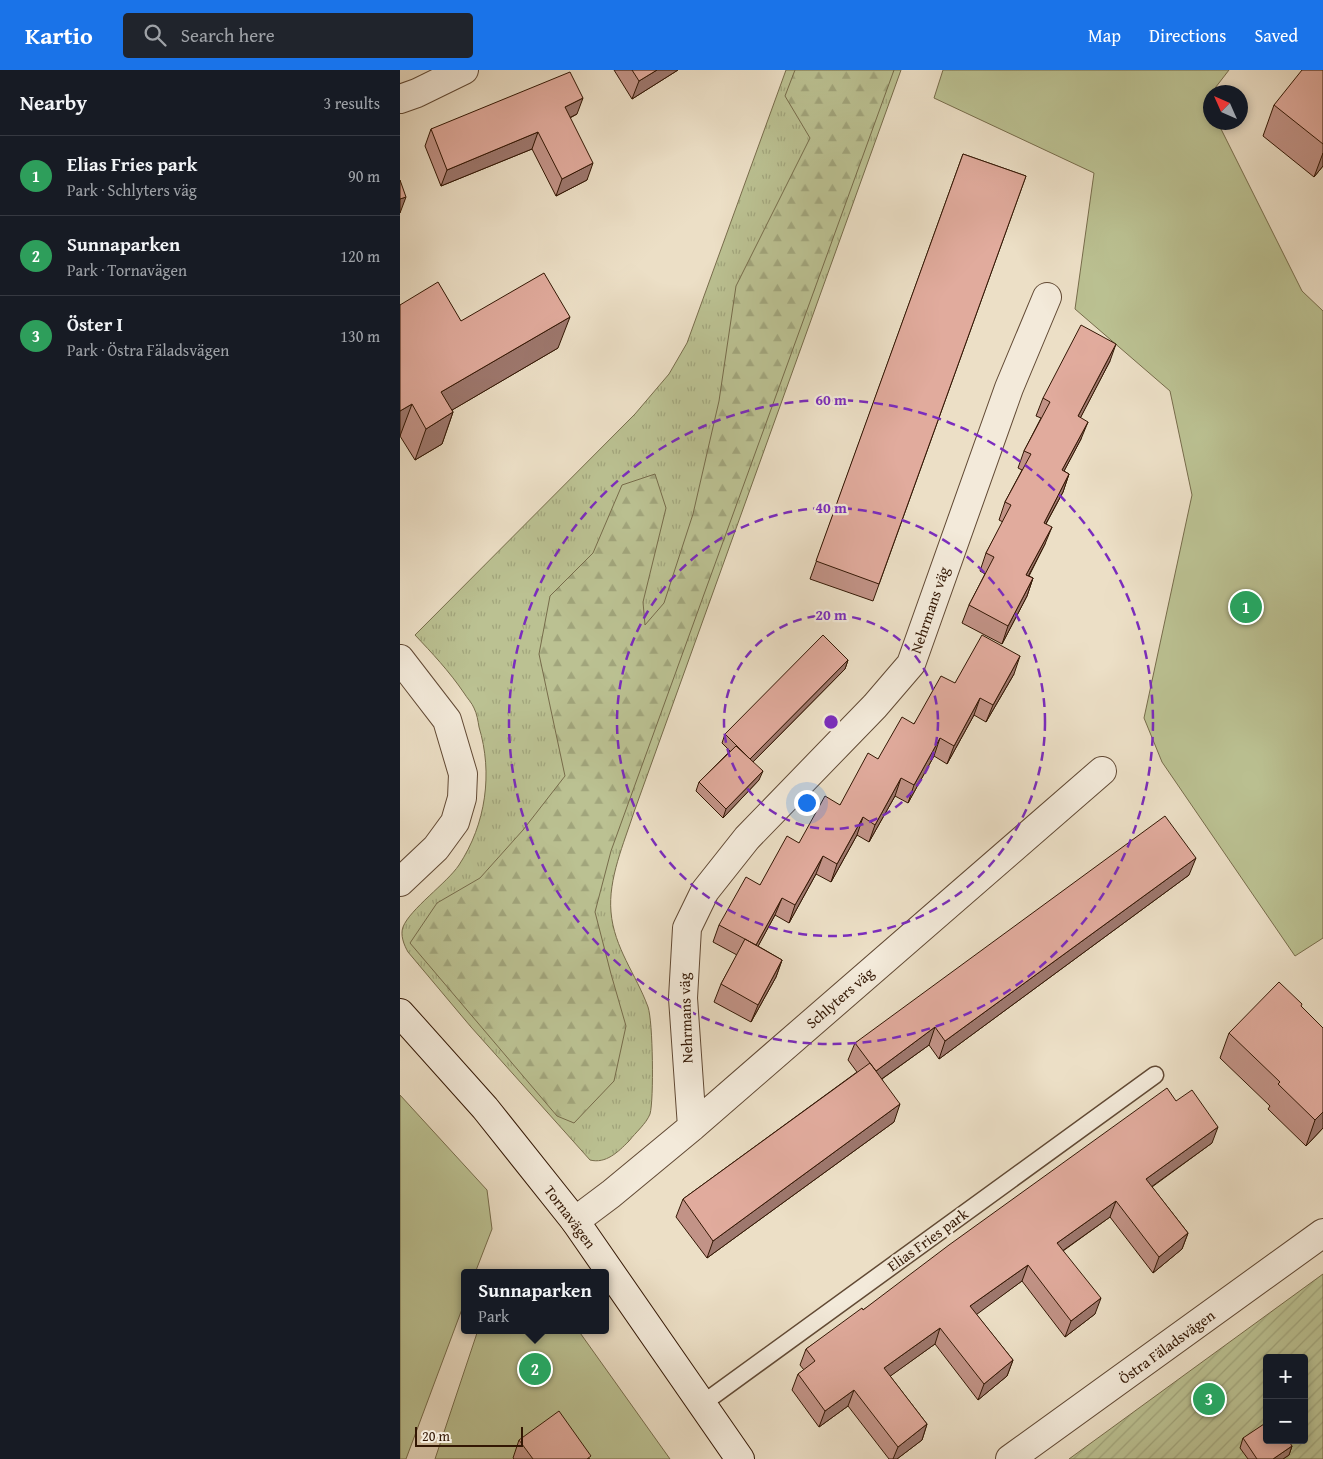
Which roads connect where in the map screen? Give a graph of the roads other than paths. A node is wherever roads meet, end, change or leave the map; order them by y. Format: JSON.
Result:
{"nodes":[{"id":1,"x":464,"y":70,"type":"edge"},
{"id":2,"x":400,"y":99,"type":"edge"},
{"id":3,"x":1047,"y":297,"type":"dead end"},
{"id":4,"x":400,"y":659,"type":"edge"},
{"id":5,"x":1102,"y":771,"type":"dead end"},
{"id":6,"x":400,"y":882,"type":"edge"},
{"id":7,"x":400,"y":1013,"type":"edge"},
{"id":8,"x":1155,"y":1076,"type":"dead end"},
{"id":9,"x":692,"y":1127,"type":"junction"},
{"id":10,"x":575,"y":1221,"type":"junction"},
{"id":11,"x":1323,"y":1233,"type":"edge"},
{"id":12,"x":608,"y":1269,"type":"edge"},
{"id":13,"x":609,"y":1270,"type":"edge"},
{"id":14,"x":702,"y":1404,"type":"junction"},
{"id":15,"x":740,"y":1459,"type":"edge"},
{"id":16,"x":1010,"y":1459,"type":"edge"}],
"edges":[{"from":1,"to":2,"type":"street"},
{"from":3,"to":9,"type":"street","name":"Nehrmans väg"},
{"from":4,"to":6,"type":"street"},
{"from":5,"to":9,"type":"street","name":"Schlyters väg"},
{"from":7,"to":10,"type":"street","name":"Tornavägen"},
{"from":8,"to":14,"type":"lane","name":"Elias Fries park"},
{"from":9,"to":10,"type":"street","name":"Schlyters väg"},
{"from":10,"to":12,"type":"street","name":"Tornavägen"},
{"from":11,"to":16,"type":"street","name":"Östra Fäladsvägen"},
{"from":13,"to":14,"type":"street","name":"Tornavägen"},
{"from":14,"to":15,"type":"street","name":"Tornavägen"}]}
